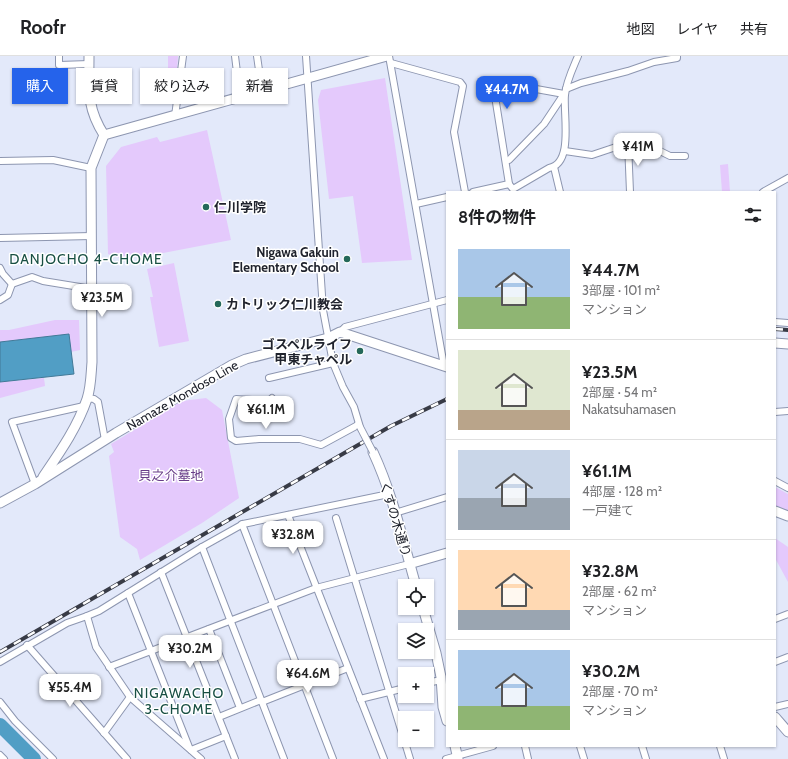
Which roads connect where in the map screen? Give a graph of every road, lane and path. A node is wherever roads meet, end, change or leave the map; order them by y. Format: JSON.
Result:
{"nodes":[{"id":1,"x":59,"y":56,"type":"edge"},
{"id":2,"x":183,"y":56,"type":"edge"},
{"id":3,"x":235,"y":56,"type":"edge"},
{"id":4,"x":257,"y":56,"type":"edge"},
{"id":5,"x":306,"y":56,"type":"edge"},
{"id":6,"x":578,"y":56,"type":"edge"},
{"id":7,"x":677,"y":56,"type":"edge"},
{"id":8,"x":389,"y":58,"type":"edge"},
{"id":9,"x":89,"y":60,"type":"edge"},
{"id":10,"x":236,"y":68,"type":"edge"},
{"id":11,"x":259,"y":68,"type":"edge"},
{"id":12,"x":308,"y":79,"type":"junction"},
{"id":13,"x":288,"y":84,"type":"edge"},
{"id":14,"x":565,"y":91,"type":"junction"},
{"id":15,"x":232,"y":99,"type":"edge"},
{"id":16,"x":175,"y":116,"type":"junction"},
{"id":17,"x":104,"y":135,"type":"junction"},
{"id":18,"x":628,"y":144,"type":"junction"},
{"id":19,"x":565,"y":151,"type":"junction"},
{"id":20,"x":685,"y":156,"type":"dead end"},
{"id":21,"x":0,"y":161,"type":"edge"},
{"id":22,"x":506,"y":161,"type":"junction"},
{"id":23,"x":554,"y":167,"type":"junction"},
{"id":24,"x":92,"y":168,"type":"junction"},
{"id":25,"x":788,"y":178,"type":"edge"},
{"id":26,"x":510,"y":184,"type":"junction"},
{"id":27,"x":465,"y":191,"type":"edge"},
{"id":28,"x":478,"y":191,"type":"edge"},
{"id":29,"x":560,"y":191,"type":"edge"},
{"id":30,"x":630,"y":191,"type":"edge"},
{"id":31,"x":765,"y":191,"type":"edge"},
{"id":32,"x":446,"y":197,"type":"edge"},
{"id":33,"x":416,"y":204,"type":"junction"},
{"id":34,"x":92,"y":236,"type":"junction"},
{"id":35,"x":0,"y":238,"type":"edge"},
{"id":36,"x":0,"y":268,"type":"edge"},
{"id":37,"x":12,"y":284,"type":"junction"},
{"id":38,"x":92,"y":289,"type":"junction"},
{"id":39,"x":0,"y":300,"type":"edge"},
{"id":40,"x":446,"y":300,"type":"edge"},
{"id":41,"x":433,"y":303,"type":"junction"},
{"id":42,"x":776,"y":322,"type":"edge"},
{"id":43,"x":788,"y":323,"type":"edge"},
{"id":44,"x":340,"y":332,"type":"junction"},
{"id":45,"x":328,"y":338,"type":"junction"},
{"id":46,"x":776,"y":343,"type":"edge"},
{"id":47,"x":788,"y":344,"type":"edge"},
{"id":48,"x":333,"y":363,"type":"junction"},
{"id":49,"x":446,"y":366,"type":"edge"},
{"id":50,"x":269,"y":378,"type":"dead end"},
{"id":51,"x":272,"y":398,"type":"dead end"},
{"id":52,"x":86,"y":402,"type":"junction"},
{"id":53,"x":788,"y":411,"type":"edge"},
{"id":54,"x":776,"y":412,"type":"edge"},
{"id":55,"x":359,"y":426,"type":"junction"},
{"id":56,"x":105,"y":440,"type":"junction"},
{"id":57,"x":373,"y":452,"type":"joint"},
{"id":58,"x":56,"y":458,"type":"junction"},
{"id":59,"x":69,"y":463,"type":"junction"},
{"id":60,"x":38,"y":482,"type":"junction"},
{"id":61,"x":776,"y":482,"type":"edge"},
{"id":62,"x":788,"y":488,"type":"edge"},
{"id":63,"x":389,"y":494,"type":"junction"},
{"id":64,"x":446,"y":497,"type":"edge"},
{"id":65,"x":0,"y":503,"type":"edge"},
{"id":66,"x":776,"y":511,"type":"edge"},
{"id":67,"x":395,"y":513,"type":"junction"},
{"id":68,"x":288,"y":515,"type":"junction"},
{"id":69,"x":788,"y":516,"type":"edge"},
{"id":70,"x":336,"y":518,"type":"dead end"},
{"id":71,"x":242,"y":524,"type":"junction"},
{"id":72,"x":202,"y":547,"type":"junction"},
{"id":73,"x":446,"y":553,"type":"edge"},
{"id":74,"x":409,"y":564,"type":"junction"},
{"id":75,"x":161,"y":572,"type":"junction"},
{"id":76,"x":354,"y":577,"type":"junction"},
{"id":77,"x":414,"y":579,"type":"edge"},
{"id":78,"x":316,"y":588,"type":"junction"},
{"id":79,"x":128,"y":593,"type":"junction"},
{"id":80,"x":274,"y":604,"type":"junction"},
{"id":81,"x":788,"y":614,"type":"edge"},
{"id":82,"x":425,"y":615,"type":"edge"},
{"id":83,"x":87,"y":616,"type":"junction"},
{"id":84,"x":776,"y":619,"type":"edge"},
{"id":85,"x":231,"y":621,"type":"junction"},
{"id":86,"x":209,"y":629,"type":"junction"},
{"id":87,"x":187,"y":637,"type":"junction"},
{"id":88,"x":27,"y":645,"type":"junction"},
{"id":89,"x":151,"y":650,"type":"junction"},
{"id":90,"x":788,"y":657,"type":"edge"},
{"id":91,"x":0,"y":662,"type":"edge"},
{"id":92,"x":776,"y":662,"type":"edge"},
{"id":93,"x":109,"y":667,"type":"junction"},
{"id":94,"x":348,"y":668,"type":"junction"},
{"id":95,"x":443,"y":679,"type":"edge"},
{"id":96,"x":305,"y":685,"type":"junction"},
{"id":97,"x":398,"y":690,"type":"edge"},
{"id":98,"x":389,"y":692,"type":"junction"},
{"id":99,"x":130,"y":697,"type":"junction"},
{"id":100,"x":360,"y":699,"type":"junction"},
{"id":101,"x":261,"y":701,"type":"junction"},
{"id":102,"x":0,"y":702,"type":"edge"},
{"id":103,"x":788,"y":704,"type":"edge"},
{"id":104,"x":776,"y":707,"type":"edge"},
{"id":105,"x":240,"y":708,"type":"junction"},
{"id":106,"x":219,"y":717,"type":"junction"},
{"id":107,"x":446,"y":718,"type":"edge"},
{"id":108,"x":776,"y":718,"type":"edge"},
{"id":109,"x":788,"y":732,"type":"edge"},
{"id":110,"x":104,"y":733,"type":"junction"},
{"id":111,"x":226,"y":736,"type":"junction"},
{"id":112,"x":455,"y":747,"type":"edge"},
{"id":113,"x":490,"y":747,"type":"edge"},
{"id":114,"x":525,"y":747,"type":"edge"},
{"id":115,"x":580,"y":747,"type":"edge"},
{"id":116,"x":642,"y":747,"type":"edge"},
{"id":117,"x":720,"y":747,"type":"edge"},
{"id":118,"x":190,"y":749,"type":"junction"},
{"id":119,"x":0,"y":755,"type":"edge"},
{"id":120,"x":458,"y":758,"type":"edge"},
{"id":121,"x":4,"y":759,"type":"edge"},
{"id":122,"x":53,"y":759,"type":"edge"},
{"id":123,"x":126,"y":759,"type":"edge"},
{"id":124,"x":201,"y":759,"type":"edge"},
{"id":125,"x":235,"y":759,"type":"edge"},
{"id":126,"x":284,"y":759,"type":"edge"},
{"id":127,"x":333,"y":759,"type":"edge"},
{"id":128,"x":384,"y":759,"type":"edge"},
{"id":129,"x":410,"y":759,"type":"edge"},
{"id":130,"x":446,"y":759,"type":"edge"},
{"id":131,"x":528,"y":759,"type":"edge"},
{"id":132,"x":584,"y":759,"type":"edge"},
{"id":133,"x":646,"y":759,"type":"edge"},
{"id":134,"x":724,"y":759,"type":"edge"}],
"edges":[{"from":1,"to":9,"type":"street"},
{"from":2,"to":16,"type":"street"},
{"from":3,"to":10,"type":"street"},
{"from":4,"to":11,"type":"street"},
{"from":5,"to":12,"type":"street"},
{"from":6,"to":14,"type":"street"},
{"from":7,"to":14,"type":"street"},
{"from":8,"to":12,"type":"street"},
{"from":8,"to":27,"type":"street"},
{"from":8,"to":33,"type":"street"},
{"from":9,"to":17,"type":"street"},
{"from":12,"to":13,"type":"street"},
{"from":12,"to":45,"type":"street"},
{"from":14,"to":19,"type":"street"},
{"from":14,"to":22,"type":"street"},
{"from":14,"to":22,"type":"street"},
{"from":15,"to":16,"type":"street"},
{"from":16,"to":17,"type":"street"},
{"from":17,"to":24,"type":"street"},
{"from":18,"to":19,"type":"street"},
{"from":18,"to":20,"type":"street"},
{"from":18,"to":30,"type":"street"},
{"from":19,"to":23,"type":"street"},
{"from":21,"to":24,"type":"street"},
{"from":22,"to":26,"type":"street"},
{"from":23,"to":26,"type":"street"},
{"from":23,"to":29,"type":"street"},
{"from":24,"to":34,"type":"street"},
{"from":25,"to":31,"type":"street"},
{"from":26,"to":28,"type":"street"},
{"from":32,"to":33,"type":"street"},
{"from":33,"to":41,"type":"street"},
{"from":34,"to":35,"type":"street"},
{"from":34,"to":38,"type":"street"},
{"from":36,"to":37,"type":"street"},
{"from":37,"to":38,"type":"street"},
{"from":37,"to":39,"type":"street"},
{"from":38,"to":52,"type":"street"},
{"from":40,"to":41,"type":"street"},
{"from":41,"to":44,"type":"street"},
{"from":41,"to":49,"type":"street"},
{"from":42,"to":43,"type":"street"},
{"from":44,"to":45,"type":"street","name":"Namaze Mondoso Line"},
{"from":44,"to":49,"type":"street"},
{"from":45,"to":48,"type":"street"},
{"from":45,"to":56,"type":"street","name":"Namaze Mondoso Line"},
{"from":46,"to":47,"type":"street"},
{"from":48,"to":50,"type":"street"},
{"from":48,"to":55,"type":"street"},
{"from":51,"to":55,"type":"street"},
{"from":52,"to":56,"type":"street"},
{"from":52,"to":58,"type":"street"},
{"from":52,"to":60,"type":"street"},
{"from":53,"to":54,"type":"street"},
{"from":55,"to":57,"type":"street","bridge":true},
{"from":56,"to":59,"type":"street","name":"Namaze Mondoso Line"},
{"from":57,"to":63,"type":"street","name":"くすの木通り"},
{"from":58,"to":59,"type":"street"},
{"from":58,"to":60,"type":"street"},
{"from":59,"to":60,"type":"street","name":"Namaze Mondoso Line"},
{"from":60,"to":65,"type":"street","name":"Namaze Mondoso Line"},
{"from":61,"to":62,"type":"street"},
{"from":63,"to":67,"type":"street","name":"くすの木通り"},
{"from":63,"to":68,"type":"street"},
{"from":64,"to":67,"type":"street"},
{"from":66,"to":69,"type":"street"},
{"from":67,"to":74,"type":"street","name":"くすの木通り"},
{"from":68,"to":71,"type":"street"},
{"from":68,"to":78,"type":"street"},
{"from":70,"to":76,"type":"street"},
{"from":71,"to":72,"type":"street"},
{"from":71,"to":80,"type":"street"},
{"from":72,"to":75,"type":"street"},
{"from":72,"to":85,"type":"street"},
{"from":73,"to":74,"type":"street"},
{"from":74,"to":76,"type":"street"},
{"from":74,"to":77,"type":"street","name":"くすの木通り"},
{"from":75,"to":79,"type":"street"},
{"from":75,"to":87,"type":"street"},
{"from":76,"to":78,"type":"street"},
{"from":76,"to":98,"type":"street"},
{"from":78,"to":80,"type":"street"},
{"from":78,"to":94,"type":"street"},
{"from":79,"to":83,"type":"street"},
{"from":79,"to":89,"type":"street"},
{"from":80,"to":85,"type":"street"},
{"from":80,"to":96,"type":"street"},
{"from":81,"to":84,"type":"street"},
{"from":82,"to":95,"type":"street"},
{"from":83,"to":88,"type":"street"},
{"from":83,"to":93,"type":"street"},
{"from":85,"to":86,"type":"street"},
{"from":85,"to":101,"type":"street"},
{"from":86,"to":87,"type":"street"},
{"from":86,"to":105,"type":"street"},
{"from":87,"to":89,"type":"street"},
{"from":87,"to":106,"type":"street"},
{"from":88,"to":91,"type":"street"},
{"from":88,"to":110,"type":"street"},
{"from":89,"to":93,"type":"street"},
{"from":89,"to":118,"type":"street"},
{"from":90,"to":92,"type":"street"},
{"from":93,"to":99,"type":"street"},
{"from":94,"to":96,"type":"street"},
{"from":94,"to":100,"type":"street"},
{"from":95,"to":107,"type":"street"},
{"from":96,"to":101,"type":"street"},
{"from":96,"to":127,"type":"street"},
{"from":97,"to":98,"type":"street"},
{"from":98,"to":100,"type":"street"},
{"from":98,"to":129,"type":"street"},
{"from":99,"to":110,"type":"street"},
{"from":99,"to":118,"type":"street"},
{"from":100,"to":128,"type":"street"},
{"from":101,"to":105,"type":"street"},
{"from":101,"to":126,"type":"street"},
{"from":102,"to":122,"type":"street"},
{"from":103,"to":104,"type":"street"},
{"from":105,"to":106,"type":"street"},
{"from":106,"to":111,"type":"street"},
{"from":108,"to":109,"type":"street"},
{"from":110,"to":123,"type":"street"},
{"from":111,"to":118,"type":"street"},
{"from":111,"to":125,"type":"street"},
{"from":112,"to":120,"type":"street"},
{"from":113,"to":120,"type":"street"},
{"from":114,"to":131,"type":"street"},
{"from":115,"to":132,"type":"street"},
{"from":116,"to":133,"type":"street"},
{"from":117,"to":134,"type":"street"},
{"from":118,"to":124,"type":"street"},
{"from":119,"to":121,"type":"street"},
{"from":120,"to":130,"type":"street"}]}
